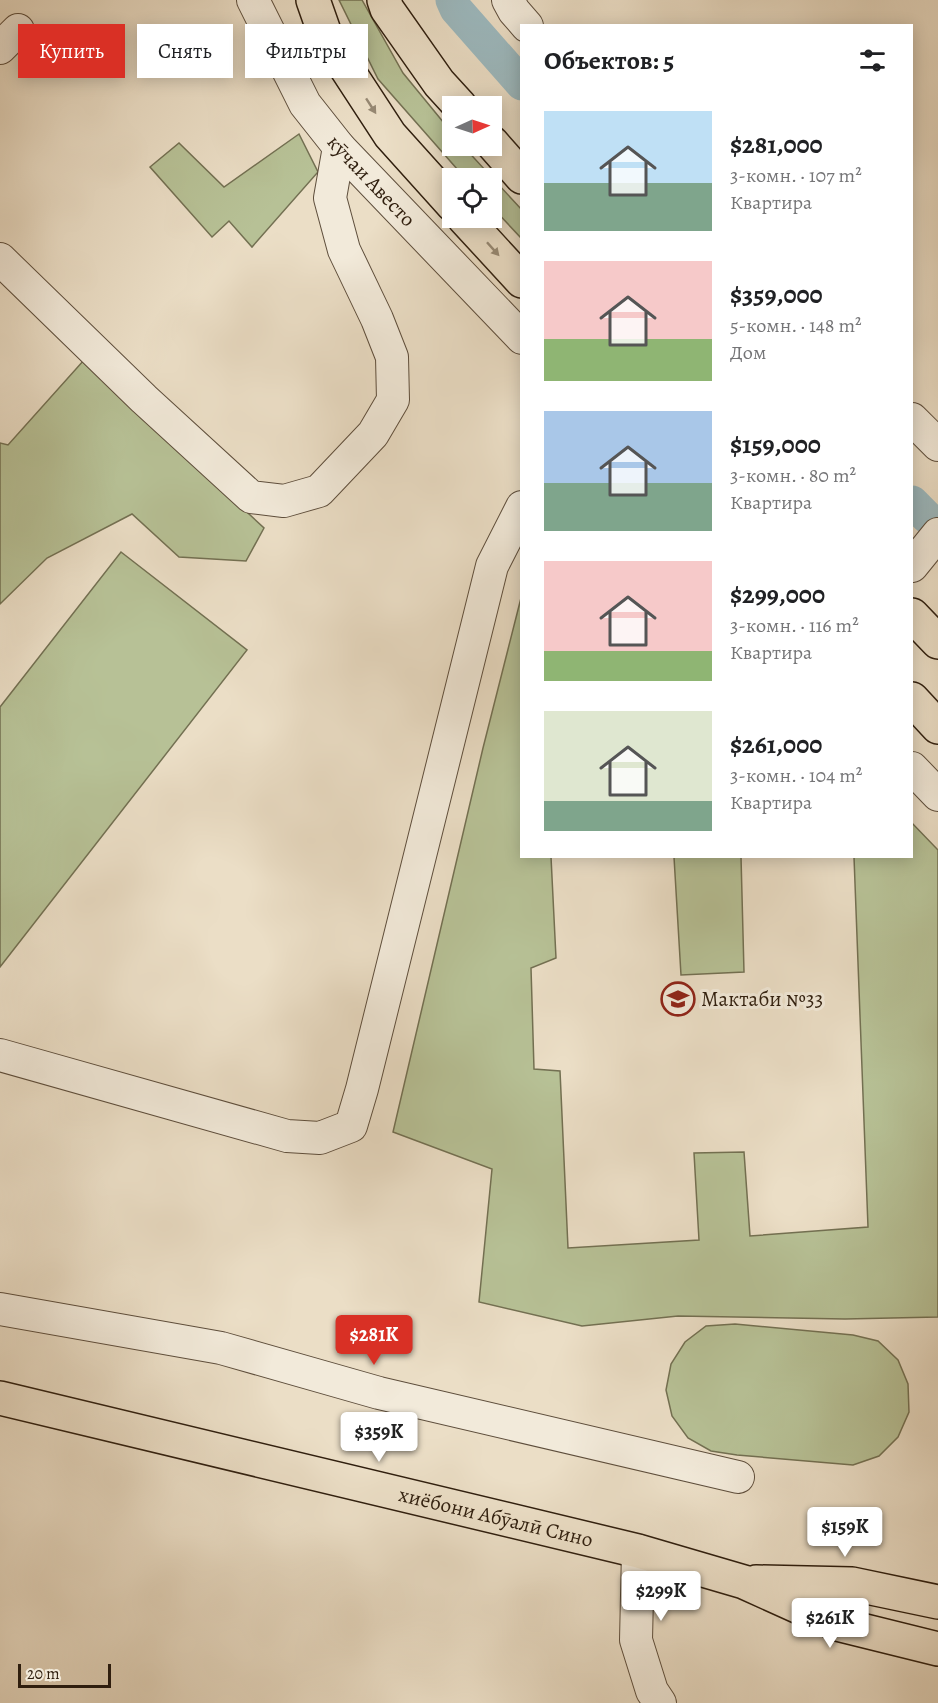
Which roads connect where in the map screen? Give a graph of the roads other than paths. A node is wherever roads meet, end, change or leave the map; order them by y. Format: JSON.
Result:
{"nodes":[{"id":1,"x":253,"y":0,"type":"edge"},
{"id":2,"x":313,"y":0,"type":"edge"},
{"id":3,"x":384,"y":0,"type":"edge"},
{"id":4,"x":508,"y":0,"type":"edge"},
{"id":5,"x":525,"y":24,"type":"edge"},
{"id":6,"x":451,"y":96,"type":"edge"},
{"id":7,"x":339,"y":147,"type":"junction"},
{"id":8,"x":502,"y":154,"type":"edge"},
{"id":9,"x":520,"y":175,"type":"edge"},
{"id":10,"x":442,"y":193,"type":"edge"},
{"id":11,"x":473,"y":228,"type":"edge"},
{"id":12,"x":0,"y":259,"type":"edge"},
{"id":13,"x":520,"y":279,"type":"edge"},
{"id":14,"x":520,"y":336,"type":"edge"},
{"id":15,"x":913,"y":420,"type":"edge"},
{"id":16,"x":938,"y":446,"type":"edge"},
{"id":17,"x":520,"y":511,"type":"edge"},
{"id":18,"x":938,"y":534,"type":"edge"},
{"id":19,"x":913,"y":565,"type":"edge"},
{"id":20,"x":913,"y":616,"type":"edge"},
{"id":21,"x":938,"y":642,"type":"edge"},
{"id":22,"x":913,"y":700,"type":"edge"},
{"id":23,"x":938,"y":727,"type":"edge"},
{"id":24,"x":913,"y":769,"type":"edge"},
{"id":25,"x":938,"y":795,"type":"edge"},
{"id":26,"x":0,"y":1056,"type":"edge"},
{"id":27,"x":0,"y":1309,"type":"edge"},
{"id":28,"x":0,"y":1398,"type":"edge"},
{"id":29,"x":738,"y":1477,"type":"dead end"},
{"id":30,"x":638,"y":1551,"type":"junction"},
{"id":31,"x":744,"y":1582,"type":"junction"},
{"id":32,"x":936,"y":1597,"type":"edge"},
{"id":33,"x":938,"y":1649,"type":"edge"},
{"id":34,"x":660,"y":1703,"type":"edge"}],
"edges":[{"from":1,"to":7,"type":"street","name":"кӯчаи Авесто"},
{"from":2,"to":10,"type":"main road","one_way":true},
{"from":3,"to":6,"type":"main road"},
{"from":4,"to":5,"type":"street"},
{"from":7,"to":12,"type":"street"},
{"from":7,"to":14,"type":"street","name":"кӯчаи Авесто"},
{"from":8,"to":9,"type":"main road"},
{"from":11,"to":13,"type":"main road","one_way":true},
{"from":15,"to":16,"type":"street"},
{"from":17,"to":26,"type":"street"},
{"from":18,"to":19,"type":"street"},
{"from":20,"to":21,"type":"main road"},
{"from":22,"to":23,"type":"main road"},
{"from":24,"to":25,"type":"street"},
{"from":27,"to":29,"type":"street"},
{"from":28,"to":30,"type":"main road","name":"хиёбони Абӯалӣ Сино"},
{"from":30,"to":31,"type":"main road","name":"хиёбони Абӯалӣ Сино"},
{"from":30,"to":34,"type":"street"},
{"from":31,"to":32,"type":"main road","name":"хиёбони Абӯалӣ Сино"},
{"from":31,"to":33,"type":"main road","name":"хиёбони Абӯалӣ Сино"}]}
